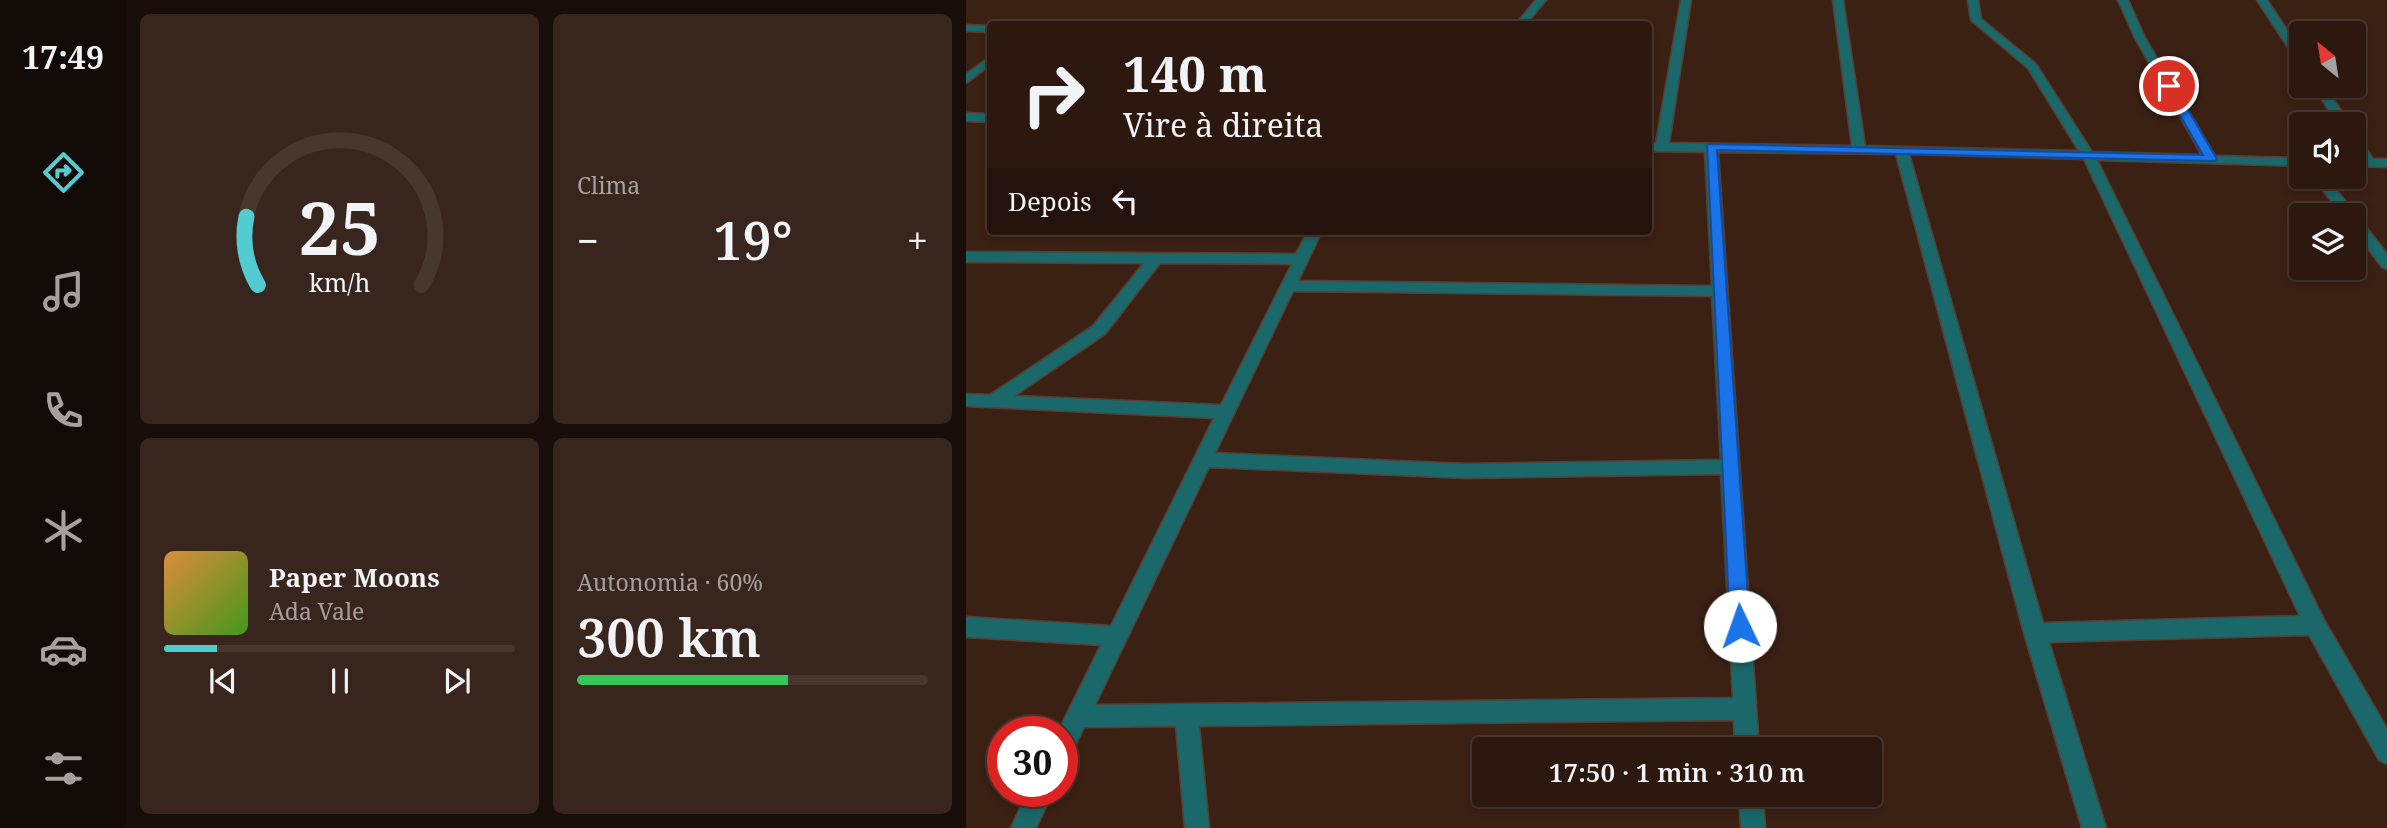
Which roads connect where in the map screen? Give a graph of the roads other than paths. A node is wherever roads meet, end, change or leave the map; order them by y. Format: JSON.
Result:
{"nodes":[{"id":1,"x":1541,"y":0,"type":"edge"},
{"id":2,"x":1686,"y":0,"type":"edge"},
{"id":3,"x":1838,"y":0,"type":"edge"},
{"id":4,"x":1973,"y":0,"type":"edge"},
{"id":5,"x":2123,"y":0,"type":"edge"},
{"id":6,"x":2262,"y":0,"type":"edge"},
{"id":7,"x":1524,"y":21,"type":"edge"},
{"id":8,"x":966,"y":28,"type":"edge"},
{"id":9,"x":987,"y":29,"type":"edge"},
{"id":10,"x":2289,"y":42,"type":"edge"},
{"id":11,"x":987,"y":62,"type":"edge"},
{"id":12,"x":966,"y":80,"type":"edge"},
{"id":13,"x":966,"y":117,"type":"edge"},
{"id":14,"x":987,"y":118,"type":"edge"},
{"id":15,"x":1655,"y":147,"type":"edge"},
{"id":16,"x":1711,"y":147,"type":"junction"},
{"id":17,"x":1859,"y":149,"type":"junction"},
{"id":18,"x":1900,"y":150,"type":"junction"},
{"id":19,"x":2088,"y":155,"type":"junction"},
{"id":20,"x":2366,"y":157,"type":"edge"},
{"id":21,"x":2211,"y":159,"type":"junction"},
{"id":22,"x":2289,"y":162,"type":"edge"},
{"id":23,"x":2366,"y":163,"type":"edge"},
{"id":24,"x":2370,"y":163,"type":"junction"},
{"id":25,"x":2387,"y":163,"type":"edge"},
{"id":26,"x":2328,"y":189,"type":"edge"},
{"id":27,"x":2340,"y":203,"type":"edge"},
{"id":28,"x":1313,"y":235,"type":"edge"},
{"id":29,"x":2366,"y":237,"type":"edge"},
{"id":30,"x":966,"y":257,"type":"edge"},
{"id":31,"x":1298,"y":259,"type":"junction"},
{"id":32,"x":1154,"y":260,"type":"junction"},
{"id":33,"x":2387,"y":264,"type":"edge"},
{"id":34,"x":1287,"y":286,"type":"junction"},
{"id":35,"x":1719,"y":292,"type":"junction"},
{"id":36,"x":966,"y":400,"type":"edge"},
{"id":37,"x":994,"y":401,"type":"junction"},
{"id":38,"x":1225,"y":412,"type":"junction"},
{"id":39,"x":1202,"y":460,"type":"junction"},
{"id":40,"x":1730,"y":467,"type":"junction"},
{"id":41,"x":2315,"y":625,"type":"junction"},
{"id":42,"x":966,"y":627,"type":"edge"},
{"id":43,"x":2035,"y":633,"type":"junction"},
{"id":44,"x":1117,"y":636,"type":"junction"},
{"id":45,"x":1743,"y":709,"type":"junction"},
{"id":46,"x":1186,"y":714,"type":"junction"},
{"id":47,"x":1078,"y":716,"type":"joint"},
{"id":48,"x":1746,"y":737,"type":"edge"},
{"id":49,"x":2387,"y":752,"type":"edge"},
{"id":50,"x":1033,"y":807,"type":"edge"},
{"id":51,"x":1752,"y":807,"type":"edge"},
{"id":52,"x":1023,"y":828,"type":"edge"},
{"id":53,"x":1197,"y":828,"type":"edge"},
{"id":54,"x":1754,"y":828,"type":"edge"},
{"id":55,"x":2094,"y":828,"type":"edge"}],
"edges":[{"from":1,"to":7,"type":"street"},
{"from":2,"to":15,"type":"street"},
{"from":3,"to":17,"type":"street"},
{"from":4,"to":19,"type":"street"},
{"from":5,"to":21,"type":"street"},
{"from":6,"to":10,"type":"street"},
{"from":8,"to":9,"type":"street"},
{"from":11,"to":12,"type":"street"},
{"from":13,"to":14,"type":"street"},
{"from":15,"to":16,"type":"street"},
{"from":16,"to":17,"type":"street"},
{"from":16,"to":35,"type":"street"},
{"from":17,"to":18,"type":"street"},
{"from":18,"to":19,"type":"street"},
{"from":18,"to":43,"type":"street"},
{"from":19,"to":21,"type":"street"},
{"from":19,"to":41,"type":"street"},
{"from":20,"to":24,"type":"street"},
{"from":21,"to":22,"type":"street"},
{"from":23,"to":24,"type":"street"},
{"from":24,"to":25,"type":"street"},
{"from":26,"to":27,"type":"street"},
{"from":28,"to":31,"type":"street"},
{"from":29,"to":33,"type":"street"},
{"from":30,"to":32,"type":"street"},
{"from":31,"to":32,"type":"street"},
{"from":31,"to":34,"type":"street"},
{"from":32,"to":37,"type":"street"},
{"from":34,"to":35,"type":"street"},
{"from":34,"to":38,"type":"street"},
{"from":35,"to":40,"type":"street"},
{"from":36,"to":37,"type":"street"},
{"from":37,"to":38,"type":"street"},
{"from":38,"to":39,"type":"street"},
{"from":39,"to":40,"type":"street"},
{"from":39,"to":44,"type":"street"},
{"from":40,"to":45,"type":"street"},
{"from":41,"to":43,"type":"street"},
{"from":41,"to":49,"type":"street"},
{"from":42,"to":44,"type":"street"},
{"from":43,"to":55,"type":"street"},
{"from":44,"to":47,"type":"street"},
{"from":45,"to":46,"type":"street"},
{"from":45,"to":48,"type":"street"},
{"from":46,"to":47,"type":"street"},
{"from":46,"to":53,"type":"street"},
{"from":50,"to":52,"type":"street"},
{"from":51,"to":54,"type":"street"}]}
